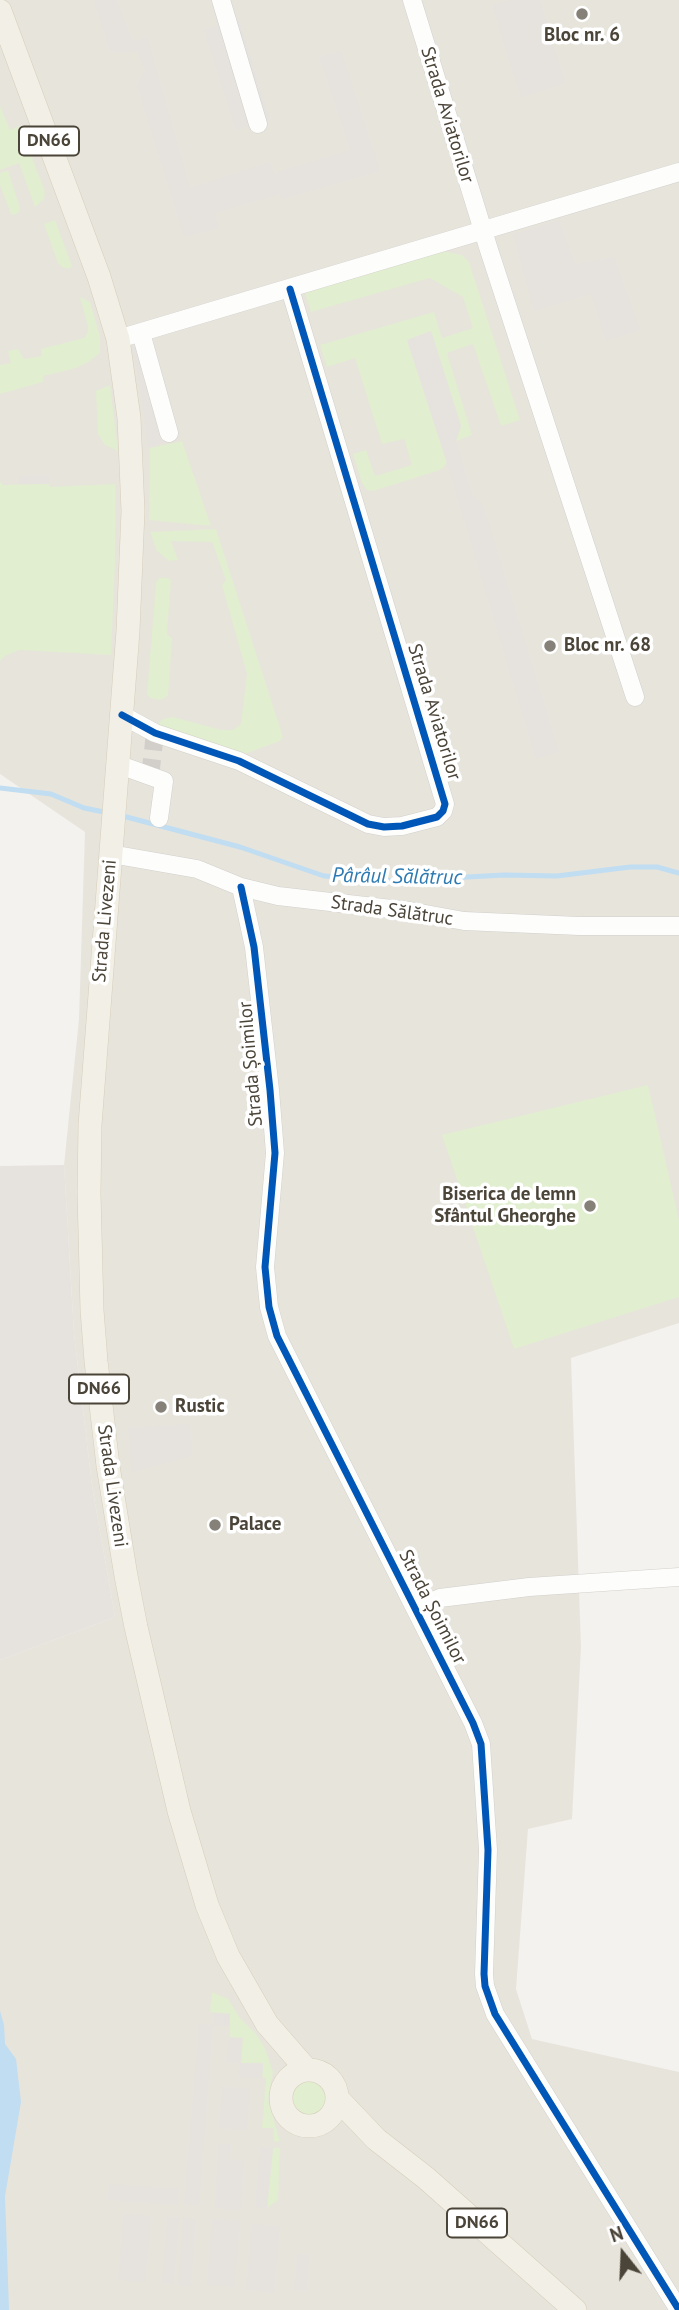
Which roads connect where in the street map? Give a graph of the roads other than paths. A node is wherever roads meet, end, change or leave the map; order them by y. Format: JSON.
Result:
{"nodes":[{"id":1,"x":221,"y":0,"type":"edge"},
{"id":2,"x":412,"y":0,"type":"edge"},
{"id":3,"x":0,"y":11,"type":"edge"},
{"id":4,"x":258,"y":124,"type":"dead end"},
{"id":5,"x":679,"y":172,"type":"edge"},
{"id":6,"x":483,"y":231,"type":"junction"},
{"id":7,"x":290,"y":289,"type":"junction"},
{"id":8,"x":141,"y":333,"type":"junction"},
{"id":9,"x":118,"y":339,"type":"junction"},
{"id":10,"x":169,"y":433,"type":"dead end"},
{"id":11,"x":635,"y":697,"type":"dead end"},
{"id":12,"x":122,"y":715,"type":"junction"},
{"id":13,"x":116,"y":772,"type":"junction"},
{"id":14,"x":159,"y":818,"type":"dead end"},
{"id":15,"x":111,"y":847,"type":"junction"},
{"id":16,"x":241,"y":887,"type":"junction"},
{"id":17,"x":679,"y":926,"type":"edge"},
{"id":18,"x":679,"y":1577,"type":"edge"},
{"id":19,"x":415,"y":1608,"type":"junction"},
{"id":20,"x":297,"y":2076,"type":"junction"},
{"id":21,"x":337,"y":2098,"type":"junction"},
{"id":22,"x":323,"y":2122,"type":"junction"},
{"id":23,"x":376,"y":2139,"type":"junction"},
{"id":24,"x":575,"y":2310,"type":"edge"},
{"id":25,"x":679,"y":2310,"type":"edge"}],
"edges":[{"from":1,"to":4,"type":"street"},
{"from":2,"to":6,"type":"street","name":"Strada Aviatorilor"},
{"from":3,"to":9,"type":"main road","number":"DN66"},
{"from":5,"to":6,"type":"street"},
{"from":6,"to":7,"type":"street"},
{"from":6,"to":11,"type":"street","name":"Strada Aviatorilor"},
{"from":7,"to":8,"type":"street"},
{"from":7,"to":12,"type":"street","name":"Strada Aviatorilor"},
{"from":8,"to":9,"type":"street"},
{"from":8,"to":10,"type":"street"},
{"from":9,"to":12,"type":"main road","number":"DN66"},
{"from":12,"to":13,"type":"main road","number":"DN66"},
{"from":13,"to":14,"type":"street"},
{"from":13,"to":15,"type":"main road","number":"DN66"},
{"from":15,"to":16,"type":"street","name":"Strada Sălătruc"},
{"from":15,"to":20,"type":"main road","name":"Strada Livezeni","number":"DN66"},
{"from":16,"to":17,"type":"street","name":"Strada Sălătruc"},
{"from":16,"to":19,"type":"street","name":"Strada Șoimilor"},
{"from":18,"to":19,"type":"street","name":"Strada Șoimilor"},
{"from":19,"to":25,"type":"street","name":"Strada Șoimilor"},
{"from":20,"to":21,"type":"main road","number":"DN66"},
{"from":20,"to":22,"type":"main road"},
{"from":21,"to":22,"type":"main road"},
{"from":21,"to":23,"type":"main road","number":"DN66"},
{"from":22,"to":23,"type":"main road"},
{"from":23,"to":24,"type":"main road","number":"DN66"}]}
